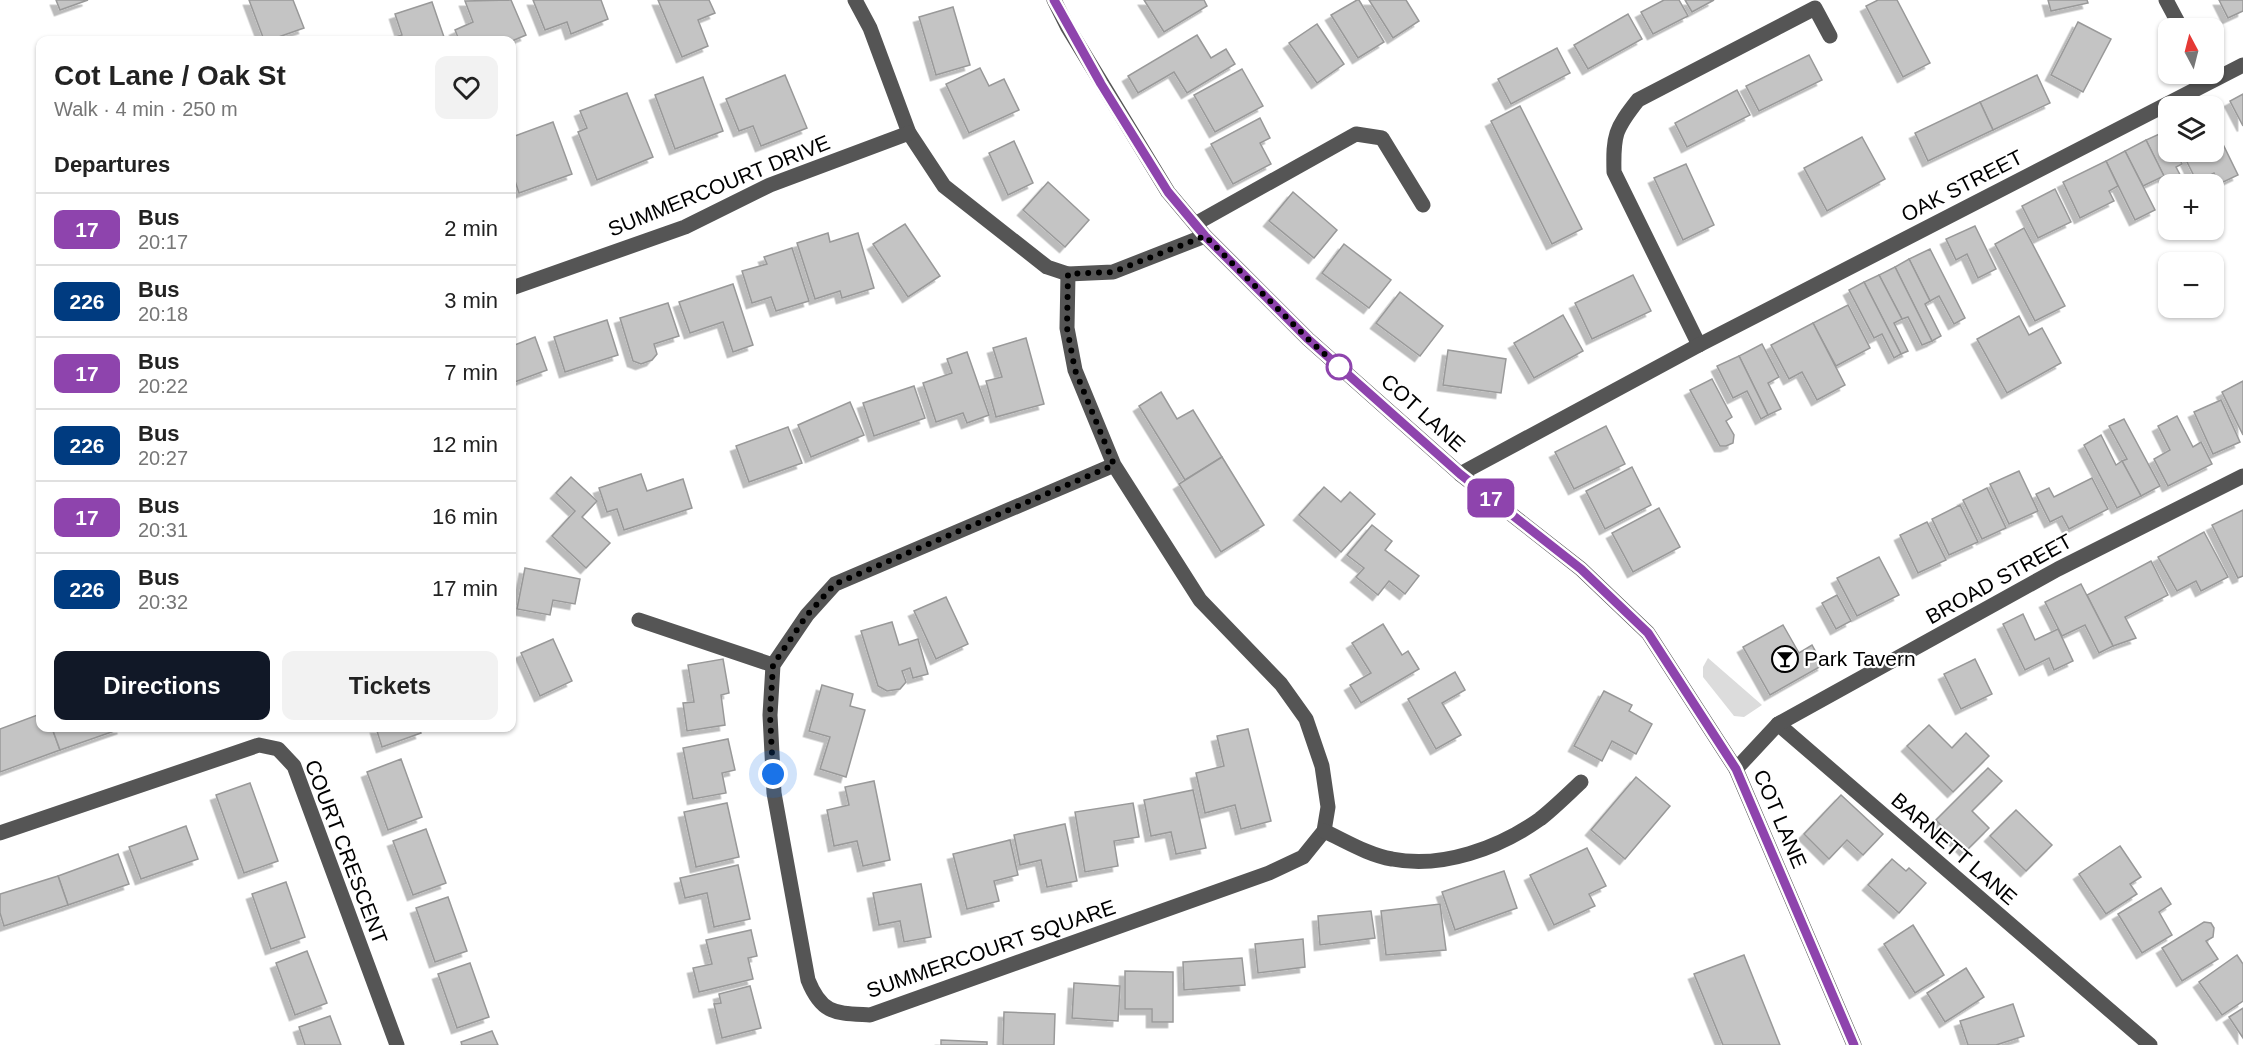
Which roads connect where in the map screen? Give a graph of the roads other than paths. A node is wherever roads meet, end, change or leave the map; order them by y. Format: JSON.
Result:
{"nodes":[{"id":1,"x":855,"y":0,"type":"edge"},
{"id":2,"x":1054,"y":0,"type":"edge"},
{"id":3,"x":2166,"y":0,"type":"edge"},
{"id":4,"x":2176,"y":18,"type":"edge"},
{"id":5,"x":1830,"y":36,"type":"dead end"},
{"id":6,"x":2243,"y":65,"type":"edge"},
{"id":7,"x":2224,"y":72,"type":"edge"},
{"id":8,"x":2196,"y":84,"type":"edge"},
{"id":9,"x":909,"y":133,"type":"junction"},
{"id":10,"x":1423,"y":205,"type":"dead end"},
{"id":11,"x":1200,"y":230,"type":"junction"},
{"id":12,"x":1068,"y":274,"type":"junction"},
{"id":13,"x":516,"y":287,"type":"edge"},
{"id":14,"x":1700,"y":345,"type":"junction"},
{"id":15,"x":1114,"y":465,"type":"junction"},
{"id":16,"x":1460,"y":474,"type":"junction"},
{"id":17,"x":2243,"y":476,"type":"edge"},
{"id":18,"x":639,"y":620,"type":"dead end"},
{"id":19,"x":773,"y":665,"type":"junction"},
{"id":20,"x":1778,"y":724,"type":"junction"},
{"id":21,"x":1736,"y":769,"type":"junction"},
{"id":22,"x":1581,"y":782,"type":"dead end"},
{"id":23,"x":1324,"y":831,"type":"junction"},
{"id":24,"x":0,"y":833,"type":"edge"},
{"id":25,"x":397,"y":1045,"type":"edge"},
{"id":26,"x":1854,"y":1045,"type":"edge"},
{"id":27,"x":2150,"y":1045,"type":"edge"}],
"edges":[{"from":1,"to":9,"type":"street"},
{"from":2,"to":11,"type":"street","name":"COT LANE"},
{"from":3,"to":4,"type":"street"},
{"from":5,"to":14,"type":"street"},
{"from":6,"to":7,"type":"street","name":"OAK STREET"},
{"from":8,"to":14,"type":"street","name":"OAK STREET"},
{"from":9,"to":12,"type":"street"},
{"from":9,"to":13,"type":"street","name":"SUMMERCOURT DRIVE"},
{"from":10,"to":11,"type":"street"},
{"from":11,"to":12,"type":"street"},
{"from":11,"to":16,"type":"street","name":"COT LANE"},
{"from":12,"to":15,"type":"street"},
{"from":14,"to":16,"type":"street","name":"OAK STREET"},
{"from":15,"to":19,"type":"street"},
{"from":15,"to":23,"type":"street"},
{"from":16,"to":21,"type":"street","name":"COT LANE"},
{"from":17,"to":20,"type":"street","name":"BROAD STREET"},
{"from":18,"to":19,"type":"street"},
{"from":19,"to":23,"type":"street","name":"SUMMERCOURT SQUARE"},
{"from":20,"to":21,"type":"street"},
{"from":20,"to":27,"type":"street","name":"BARNETT LANE"},
{"from":21,"to":26,"type":"street","name":"COT LANE"},
{"from":22,"to":23,"type":"street"},
{"from":24,"to":25,"type":"street","name":"COURT CRESCENT"}]}
